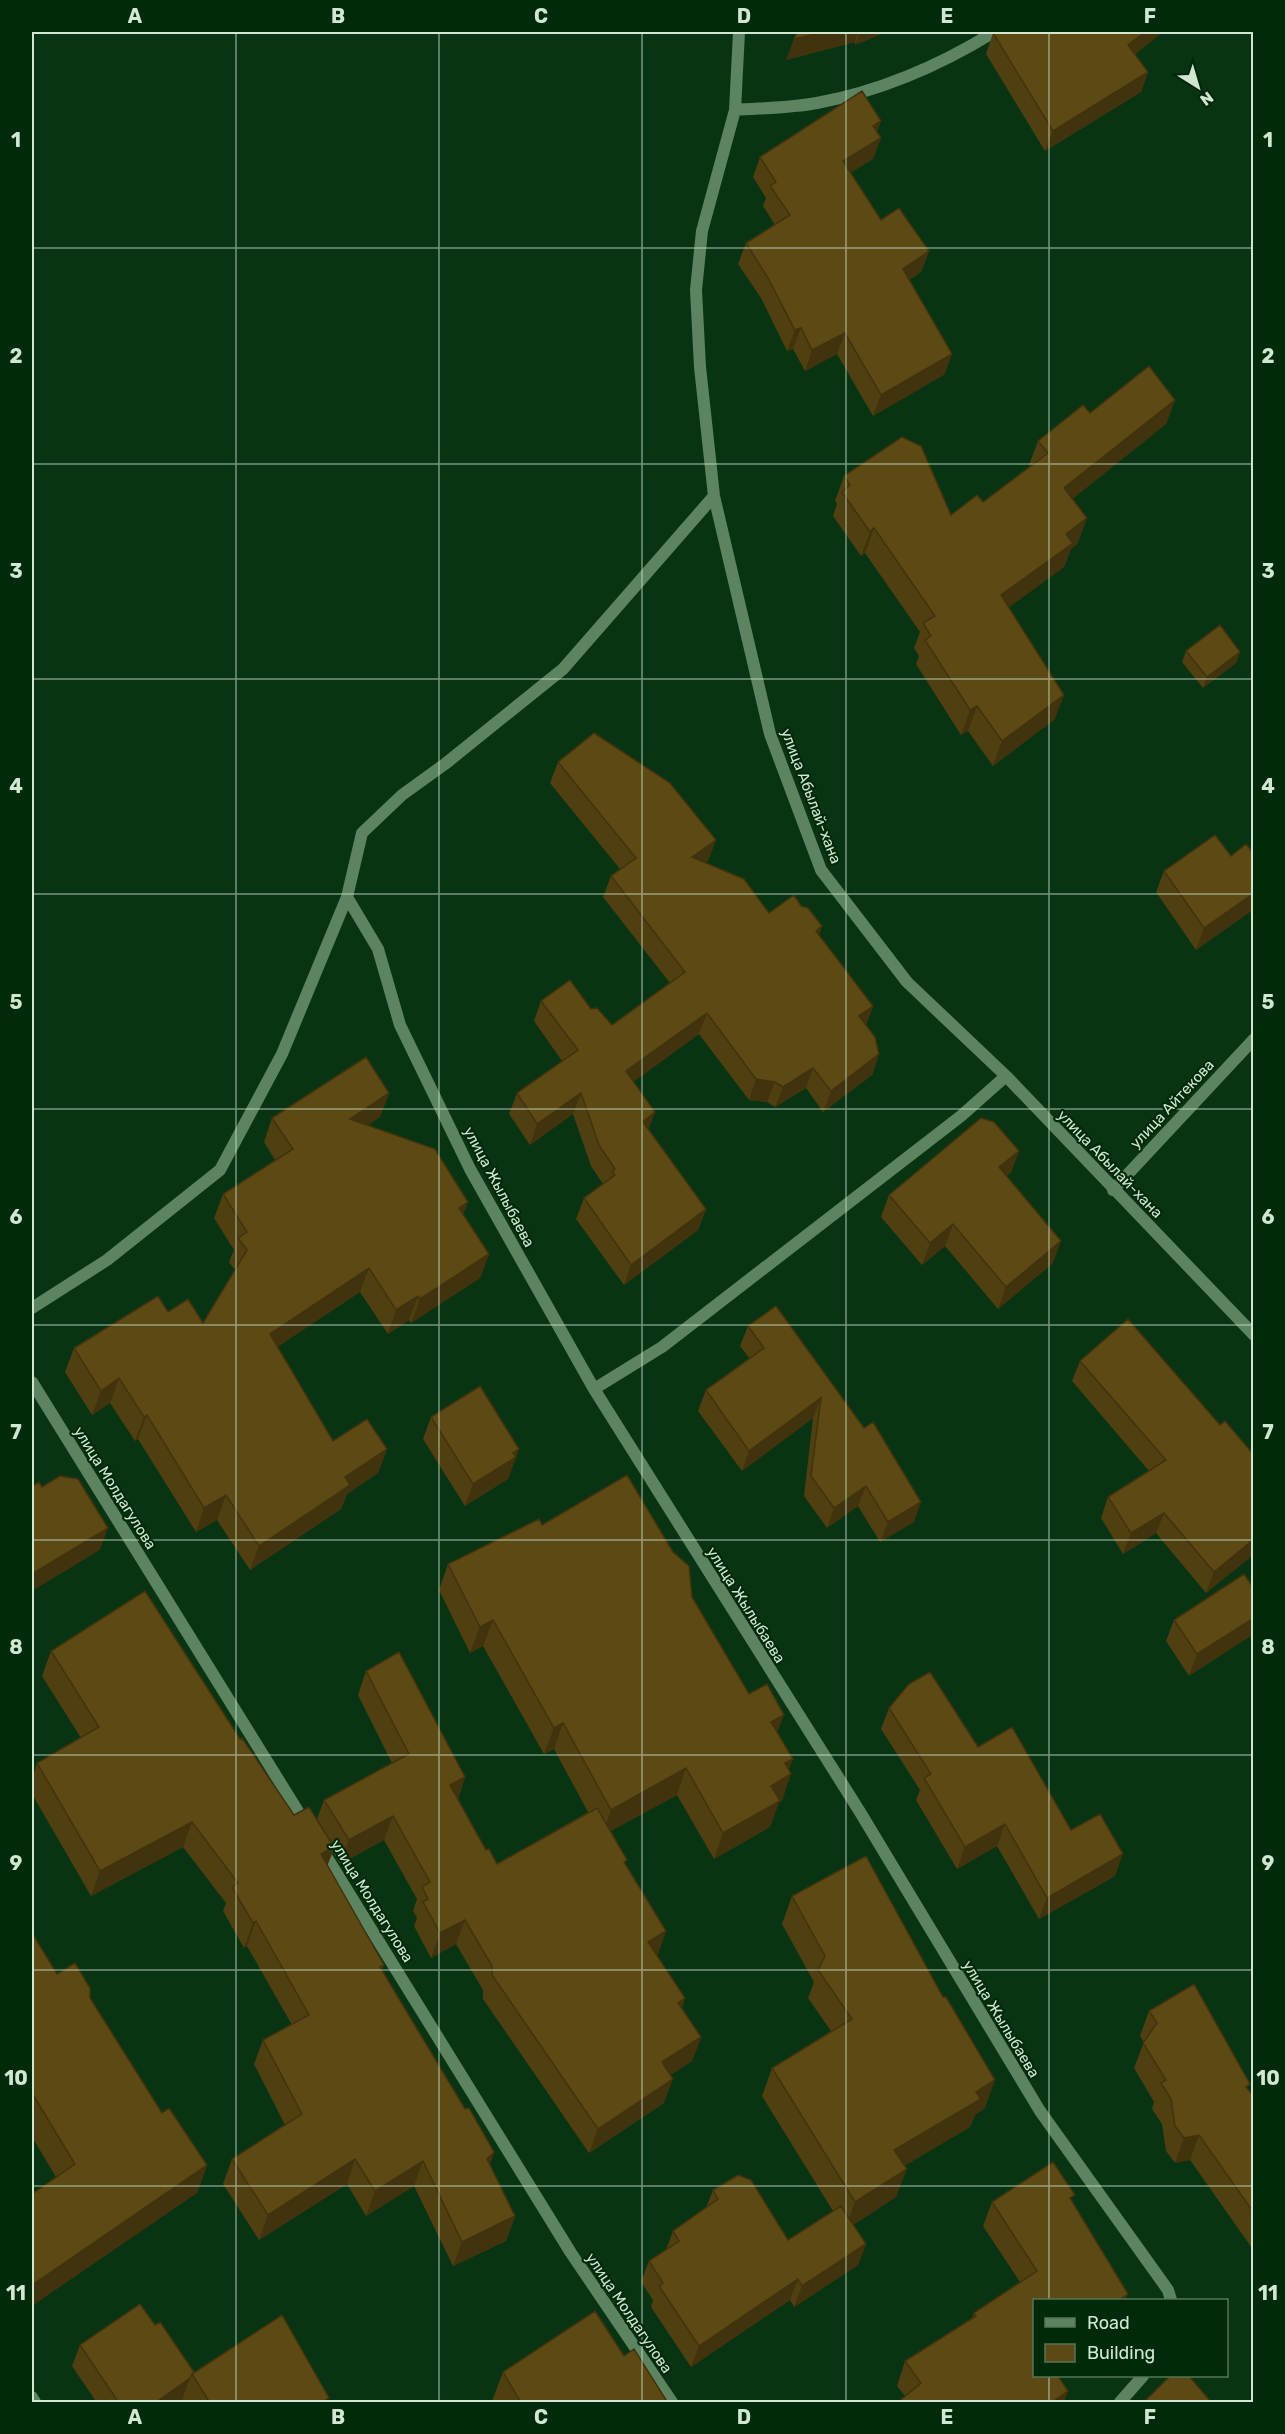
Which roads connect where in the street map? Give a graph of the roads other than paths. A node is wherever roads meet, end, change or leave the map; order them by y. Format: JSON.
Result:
{"nodes":[{"id":1,"x":739,"y":32,"type":"edge"},
{"id":2,"x":994,"y":32,"type":"edge"},
{"id":3,"x":735,"y":110,"type":"junction"},
{"id":4,"x":714,"y":496,"type":"junction"},
{"id":5,"x":348,"y":897,"type":"junction"},
{"id":6,"x":1254,"y":1039,"type":"edge"},
{"id":7,"x":1006,"y":1076,"type":"junction"},
{"id":8,"x":1113,"y":1190,"type":"junction"},
{"id":9,"x":32,"y":1308,"type":"edge"},
{"id":10,"x":1254,"y":1335,"type":"edge"},
{"id":11,"x":32,"y":1382,"type":"edge"},
{"id":12,"x":594,"y":1389,"type":"junction"},
{"id":13,"x":1170,"y":2299,"type":"edge"},
{"id":14,"x":1142,"y":2377,"type":"edge"},
{"id":15,"x":32,"y":2397,"type":"edge"},
{"id":16,"x":35,"y":2403,"type":"edge"},
{"id":17,"x":672,"y":2403,"type":"edge"},
{"id":18,"x":1120,"y":2403,"type":"edge"}],
"edges":[{"from":1,"to":3,"type":"street","name":"улица Абылай-хана"},
{"from":2,"to":3,"type":"street"},
{"from":3,"to":4,"type":"street","name":"улица Абылай-хана"},
{"from":4,"to":5,"type":"street"},
{"from":4,"to":7,"type":"street","name":"улица Абылай-хана"},
{"from":5,"to":9,"type":"street"},
{"from":5,"to":12,"type":"street","name":"улица Жылыбаева"},
{"from":6,"to":8,"type":"street","name":"улица Айтекова"},
{"from":7,"to":8,"type":"street","name":"улица Абылай-хана"},
{"from":7,"to":12,"type":"street"},
{"from":8,"to":10,"type":"street","name":"улица Абылай-хана"},
{"from":11,"to":17,"type":"street","name":"улица Молдагулова"},
{"from":12,"to":13,"type":"street","name":"улица Жылыбаева"},
{"from":14,"to":18,"type":"street"},
{"from":15,"to":16,"type":"street"}]}
